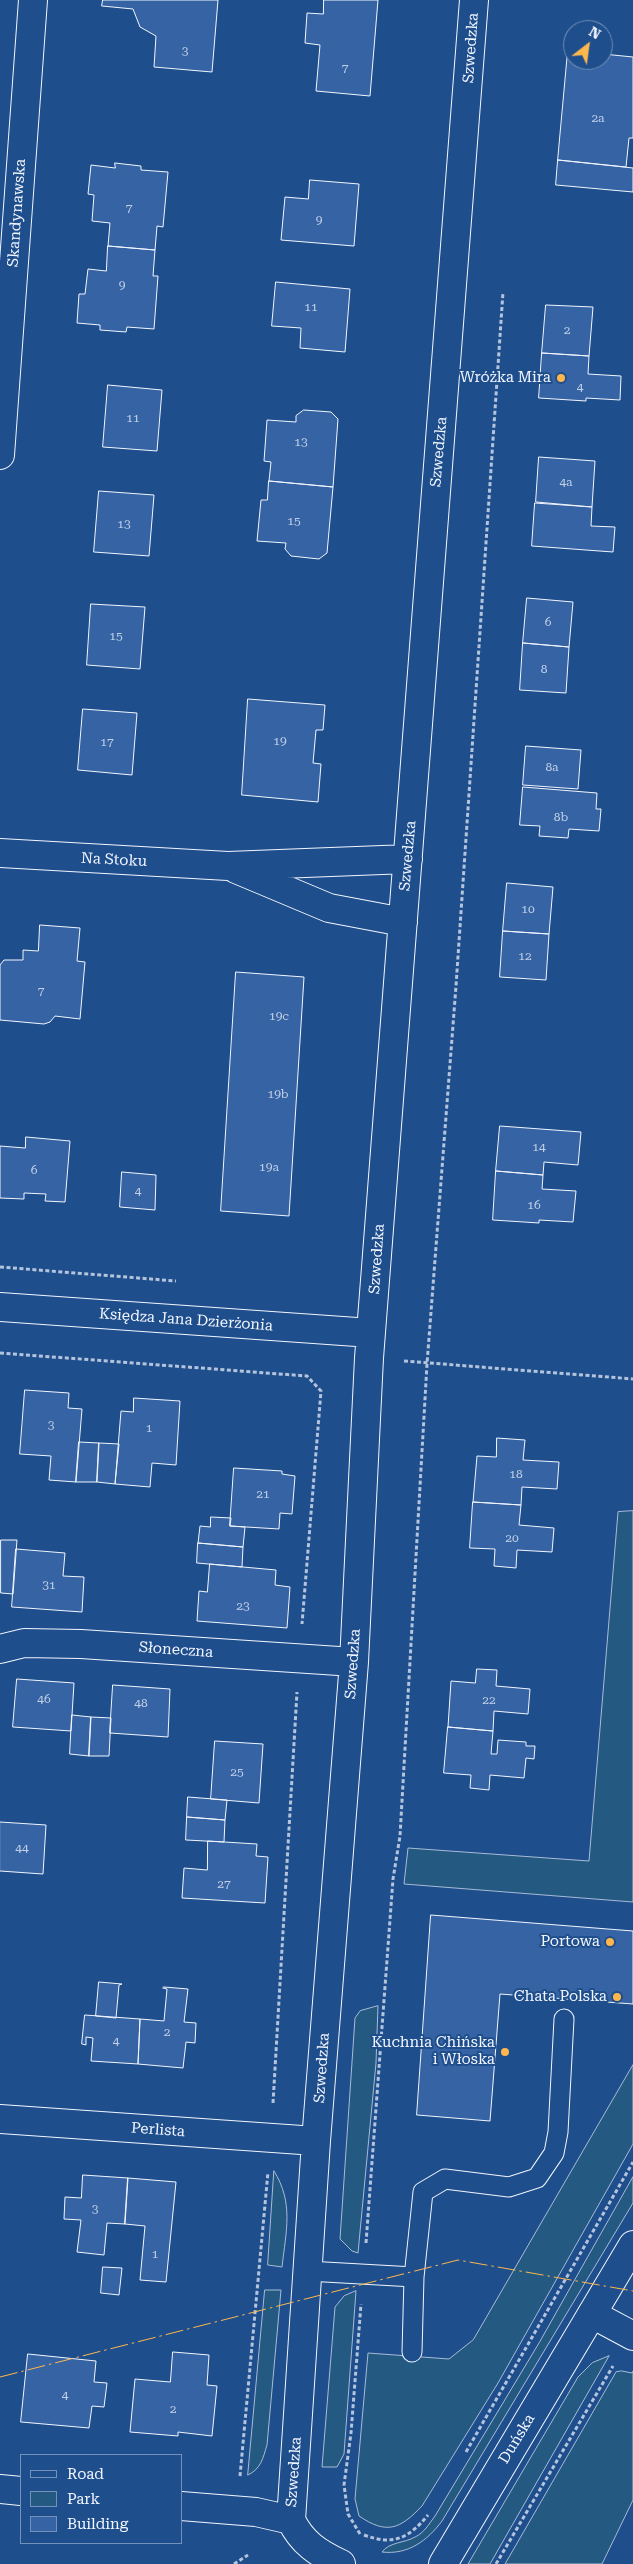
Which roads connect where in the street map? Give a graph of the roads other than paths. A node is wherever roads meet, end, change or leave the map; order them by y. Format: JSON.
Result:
{"nodes":[{"id":1,"x":33,"y":0,"type":"edge"},
{"id":2,"x":474,"y":0,"type":"edge"},
{"id":3,"x":0,"y":455,"type":"edge"},
{"id":4,"x":0,"y":853,"type":"edge"},
{"id":5,"x":408,"y":859,"type":"junction"},
{"id":6,"x":228,"y":866,"type":"junction"},
{"id":7,"x":403,"y":922,"type":"junction"},
{"id":8,"x":0,"y":1307,"type":"edge"},
{"id":9,"x":370,"y":1345,"type":"junction"},
{"id":10,"x":0,"y":1649,"type":"edge"},
{"id":11,"x":354,"y":1662,"type":"junction"},
{"id":12,"x":564,"y":2019,"type":"dead end"},
{"id":13,"x":0,"y":2119,"type":"edge"},
{"id":14,"x":316,"y":2142,"type":"junction"},
{"id":15,"x":633,"y":2245,"type":"edge"},
{"id":16,"x":307,"y":2271,"type":"junction"},
{"id":17,"x":414,"y":2277,"type":"junction"},
{"id":18,"x":592,"y":2314,"type":"junction"},
{"id":19,"x":633,"y":2336,"type":"edge"},
{"id":20,"x":412,"y":2352,"type":"dead end"},
{"id":21,"x":0,"y":2489,"type":"edge"},
{"id":22,"x":20,"y":2491,"type":"edge"},
{"id":23,"x":182,"y":2506,"type":"edge"},
{"id":24,"x":291,"y":2520,"type":"junction"},
{"id":25,"x":341,"y":2564,"type":"edge"},
{"id":26,"x":443,"y":2564,"type":"edge"}],
"edges":[{"from":1,"to":3,"type":"street","name":"Skandynawska"},
{"from":2,"to":5,"type":"street","name":"Szwedzka"},
{"from":4,"to":6,"type":"street","name":"Na Stoku"},
{"from":5,"to":6,"type":"street","name":"Na Stoku"},
{"from":5,"to":7,"type":"street","name":"Szwedzka"},
{"from":6,"to":7,"type":"street","name":"Na Stoku"},
{"from":7,"to":9,"type":"street","name":"Szwedzka"},
{"from":8,"to":9,"type":"street","name":"Księdza Jana Dzierżonia"},
{"from":9,"to":11,"type":"street","name":"Szwedzka"},
{"from":10,"to":11,"type":"street","name":"Słoneczna"},
{"from":11,"to":14,"type":"street","name":"Szwedzka"},
{"from":12,"to":17,"type":"lane"},
{"from":13,"to":14,"type":"street","name":"Perlista"},
{"from":14,"to":16,"type":"street","name":"Szwedzka"},
{"from":15,"to":18,"type":"street","name":"Duńska"},
{"from":16,"to":17,"type":"lane"},
{"from":16,"to":24,"type":"street","name":"Szwedzka"},
{"from":17,"to":20,"type":"lane"},
{"from":18,"to":19,"type":"street"},
{"from":18,"to":26,"type":"street","name":"Duńska"},
{"from":21,"to":22,"type":"street"},
{"from":23,"to":24,"type":"street"},
{"from":24,"to":25,"type":"street"}]}
